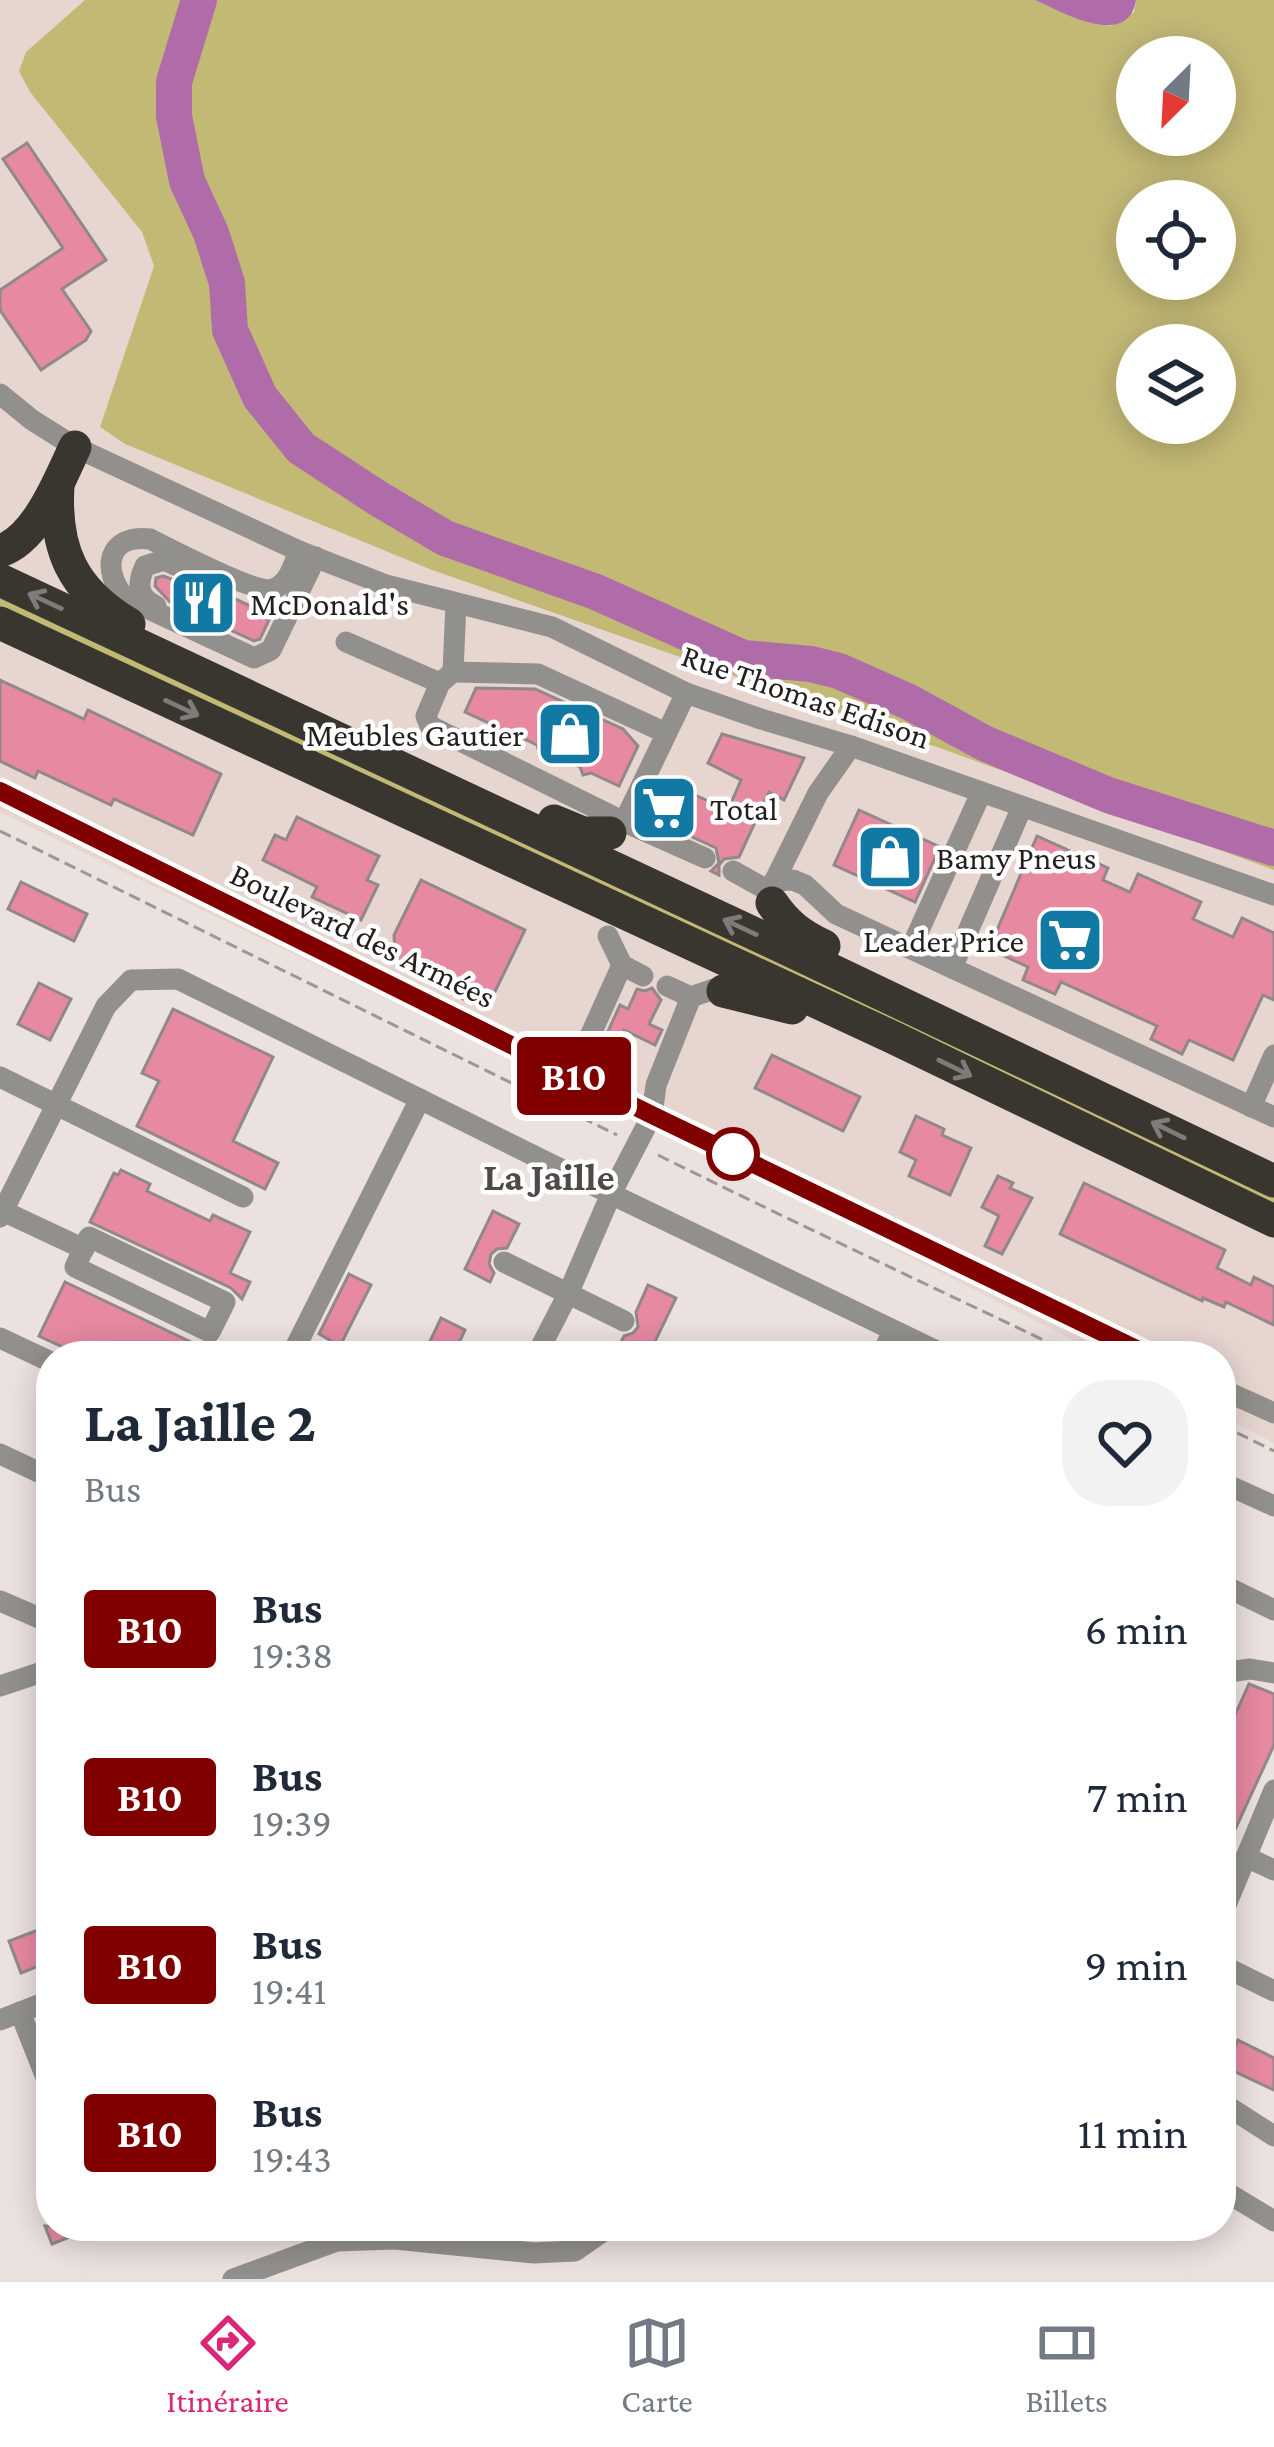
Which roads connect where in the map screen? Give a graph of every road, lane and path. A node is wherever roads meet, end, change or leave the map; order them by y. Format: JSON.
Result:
{"nodes":[{"id":1,"x":0,"y":394,"type":"edge"},
{"id":2,"x":75,"y":447,"type":"junction"},
{"id":3,"x":58,"y":485,"type":"junction"},
{"id":4,"x":0,"y":550,"type":"edge"},
{"id":5,"x":308,"y":554,"type":"junction"},
{"id":6,"x":0,"y":580,"type":"edge"},
{"id":7,"x":286,"y":581,"type":"junction"},
{"id":8,"x":456,"y":603,"type":"junction"},
{"id":9,"x":0,"y":623,"type":"edge"},
{"id":10,"x":346,"y":642,"type":"dead end"},
{"id":11,"x":234,"y":650,"type":"junction"},
{"id":12,"x":447,"y":677,"type":"junction"},
{"id":13,"x":686,"y":692,"type":"junction"},
{"id":14,"x":309,"y":724,"type":"junction"},
{"id":15,"x":666,"y":733,"type":"junction"},
{"id":16,"x":850,"y":746,"type":"junction"},
{"id":17,"x":378,"y":757,"type":"junction"},
{"id":18,"x":0,"y":791,"type":"edge"},
{"id":19,"x":981,"y":793,"type":"junction"},
{"id":20,"x":368,"y":794,"type":"junction"},
{"id":21,"x":1022,"y":807,"type":"junction"},
{"id":22,"x":617,"y":828,"type":"junction"},
{"id":23,"x":0,"y":831,"type":"edge"},
{"id":24,"x":705,"y":858,"type":"dead end"},
{"id":25,"x":733,"y":871,"type":"dead end"},
{"id":26,"x":772,"y":891,"type":"junction"},
{"id":27,"x":1274,"y":896,"type":"edge"},
{"id":28,"x":910,"y":948,"type":"junction"},
{"id":29,"x":615,"y":950,"type":"junction"},
{"id":30,"x":952,"y":968,"type":"junction"},
{"id":31,"x":643,"y":976,"type":"dead end"},
{"id":32,"x":667,"y":986,"type":"dead end"},
{"id":33,"x":707,"y":994,"type":"junction"},
{"id":34,"x":892,"y":1037,"type":"junction"},
{"id":35,"x":1274,"y":1055,"type":"edge"},
{"id":36,"x":1028,"y":1063,"type":"junction"},
{"id":37,"x":572,"y":1076,"type":"junction"},
{"id":38,"x":0,"y":1077,"type":"edge"},
{"id":39,"x":420,"y":1099,"type":"junction"},
{"id":40,"x":57,"y":1105,"type":"junction"},
{"id":41,"x":1251,"y":1107,"type":"junction"},
{"id":42,"x":652,"y":1115,"type":"junction"},
{"id":43,"x":1274,"y":1117,"type":"edge"},
{"id":44,"x":637,"y":1145,"type":"junction"},
{"id":45,"x":1274,"y":1181,"type":"edge"},
{"id":46,"x":611,"y":1194,"type":"junction"},
{"id":47,"x":243,"y":1197,"type":"dead end"},
{"id":48,"x":3,"y":1208,"type":"edge"},
{"id":49,"x":1274,"y":1221,"type":"edge"},
{"id":50,"x":84,"y":1249,"type":"junction"},
{"id":51,"x":504,"y":1262,"type":"dead end"},
{"id":52,"x":568,"y":1294,"type":"junction"},
{"id":53,"x":624,"y":1321,"type":"dead end"},
{"id":54,"x":893,"y":1331,"type":"junction"},
{"id":55,"x":0,"y":1338,"type":"edge"},
{"id":56,"x":299,"y":1341,"type":"edge"},
{"id":57,"x":544,"y":1341,"type":"edge"},
{"id":58,"x":888,"y":1341,"type":"edge"},
{"id":59,"x":914,"y":1341,"type":"edge"},
{"id":60,"x":1046,"y":1341,"type":"edge"},
{"id":61,"x":1121,"y":1341,"type":"edge"},
{"id":62,"x":36,"y":1355,"type":"edge"},
{"id":63,"x":1236,"y":1396,"type":"edge"},
{"id":64,"x":1274,"y":1413,"type":"edge"},
{"id":65,"x":1236,"y":1432,"type":"edge"},
{"id":66,"x":1274,"y":1451,"type":"edge"},
{"id":67,"x":0,"y":1454,"type":"edge"},
{"id":68,"x":36,"y":1471,"type":"edge"},
{"id":69,"x":1236,"y":1489,"type":"edge"},
{"id":70,"x":1274,"y":1506,"type":"edge"},
{"id":71,"x":1236,"y":1591,"type":"edge"},
{"id":72,"x":0,"y":1600,"type":"edge"},
{"id":73,"x":1274,"y":1610,"type":"edge"},
{"id":74,"x":36,"y":1616,"type":"edge"},
{"id":75,"x":1236,"y":1671,"type":"edge"},
{"id":76,"x":1274,"y":1672,"type":"edge"},
{"id":77,"x":36,"y":1674,"type":"edge"},
{"id":78,"x":0,"y":1686,"type":"edge"},
{"id":79,"x":1274,"y":1790,"type":"edge"},
{"id":80,"x":1246,"y":1857,"type":"junction"},
{"id":81,"x":1274,"y":1870,"type":"edge"},
{"id":82,"x":1236,"y":1881,"type":"edge"},
{"id":83,"x":1236,"y":1973,"type":"edge"},
{"id":84,"x":1274,"y":1991,"type":"edge"},
{"id":85,"x":10,"y":2016,"type":"edge"},
{"id":86,"x":36,"y":2063,"type":"edge"},
{"id":87,"x":1236,"y":2112,"type":"edge"},
{"id":88,"x":1274,"y":2136,"type":"edge"},
{"id":89,"x":1236,"y":2198,"type":"edge"},
{"id":90,"x":1274,"y":2221,"type":"edge"},
{"id":91,"x":337,"y":2241,"type":"edge"},
{"id":92,"x":415,"y":2241,"type":"edge"},
{"id":93,"x":589,"y":2241,"type":"edge"},
{"id":94,"x":233,"y":2279,"type":"edge"}],
"edges":[{"from":1,"to":2,"type":"street","name":"Rue Thomas Edison"},
{"from":2,"to":3,"type":"highway"},
{"from":2,"to":5,"type":"street","name":"Rue Thomas Edison"},
{"from":3,"to":4,"type":"highway"},
{"from":3,"to":14,"type":"highway"},
{"from":5,"to":7,"type":"street"},
{"from":5,"to":8,"type":"street","name":"Rue Thomas Edison"},
{"from":5,"to":11,"type":"street"},
{"from":14,"to":6,"type":"highway","one_way":true},
{"from":7,"to":11,"type":"street"},
{"from":7,"to":11,"type":"street"},
{"from":8,"to":12,"type":"street"},
{"from":8,"to":13,"type":"street","name":"Rue Thomas Edison"},
{"from":9,"to":20,"type":"highway","one_way":true},
{"from":10,"to":12,"type":"street"},
{"from":12,"to":15,"type":"street"},
{"from":12,"to":22,"type":"street"},
{"from":13,"to":15,"type":"street"},
{"from":13,"to":16,"type":"street","name":"Rue Thomas Edison"},
{"from":14,"to":17,"type":"highway"},
{"from":15,"to":22,"type":"street"},
{"from":16,"to":19,"type":"street","name":"Rue Thomas Edison"},
{"from":16,"to":26,"type":"street"},
{"from":17,"to":22,"type":"highway"},
{"from":36,"to":17,"type":"highway","one_way":true},
{"from":18,"to":37,"type":"street","name":"Boulevard des Armées"},
{"from":19,"to":21,"type":"street","name":"Rue Thomas Edison"},
{"from":19,"to":28,"type":"street"},
{"from":20,"to":29,"type":"highway"},
{"from":20,"to":34,"type":"highway"},
{"from":21,"to":27,"type":"street","name":"Rue Thomas Edison"},
{"from":21,"to":30,"type":"street"},
{"from":22,"to":24,"type":"street"},
{"from":23,"to":44,"type":"path"},
{"from":25,"to":26,"type":"street"},
{"from":26,"to":28,"type":"street"},
{"from":26,"to":36,"type":"highway"},
{"from":28,"to":30,"type":"street"},
{"from":29,"to":31,"type":"street"},
{"from":29,"to":37,"type":"street"},
{"from":30,"to":41,"type":"street"},
{"from":32,"to":33,"type":"street"},
{"from":33,"to":34,"type":"highway"},
{"from":33,"to":42,"type":"street"},
{"from":34,"to":49,"type":"highway","one_way":true},
{"from":35,"to":41,"type":"street"},
{"from":45,"to":36,"type":"highway","one_way":true},
{"from":37,"to":42,"type":"street","name":"Boulevard des Armées"},
{"from":38,"to":40,"type":"street"},
{"from":39,"to":40,"type":"street"},
{"from":39,"to":46,"type":"street"},
{"from":39,"to":56,"type":"street"},
{"from":40,"to":47,"type":"street"},
{"from":40,"to":48,"type":"street"},
{"from":41,"to":43,"type":"street"},
{"from":42,"to":44,"type":"street"},
{"from":42,"to":61,"type":"street","name":"Boulevard des Armées"},
{"from":44,"to":46,"type":"street"},
{"from":44,"to":60,"type":"path"},
{"from":46,"to":52,"type":"street"},
{"from":46,"to":54,"type":"street"},
{"from":48,"to":50,"type":"street"},
{"from":50,"to":50,"type":"street"},
{"from":51,"to":52,"type":"street"},
{"from":52,"to":53,"type":"street"},
{"from":52,"to":57,"type":"street"},
{"from":54,"to":58,"type":"street"},
{"from":54,"to":59,"type":"street"},
{"from":55,"to":62,"type":"street"},
{"from":63,"to":64,"type":"street"},
{"from":65,"to":66,"type":"path"},
{"from":67,"to":68,"type":"street"},
{"from":69,"to":70,"type":"street"},
{"from":71,"to":73,"type":"street"},
{"from":72,"to":74,"type":"street"},
{"from":75,"to":76,"type":"street"},
{"from":77,"to":78,"type":"street"},
{"from":79,"to":80,"type":"street"},
{"from":80,"to":81,"type":"street"},
{"from":80,"to":82,"type":"street"},
{"from":83,"to":84,"type":"street"},
{"from":85,"to":86,"type":"street"},
{"from":87,"to":88,"type":"street"},
{"from":89,"to":90,"type":"street"},
{"from":91,"to":94,"type":"street"},
{"from":92,"to":93,"type":"street"}]}
